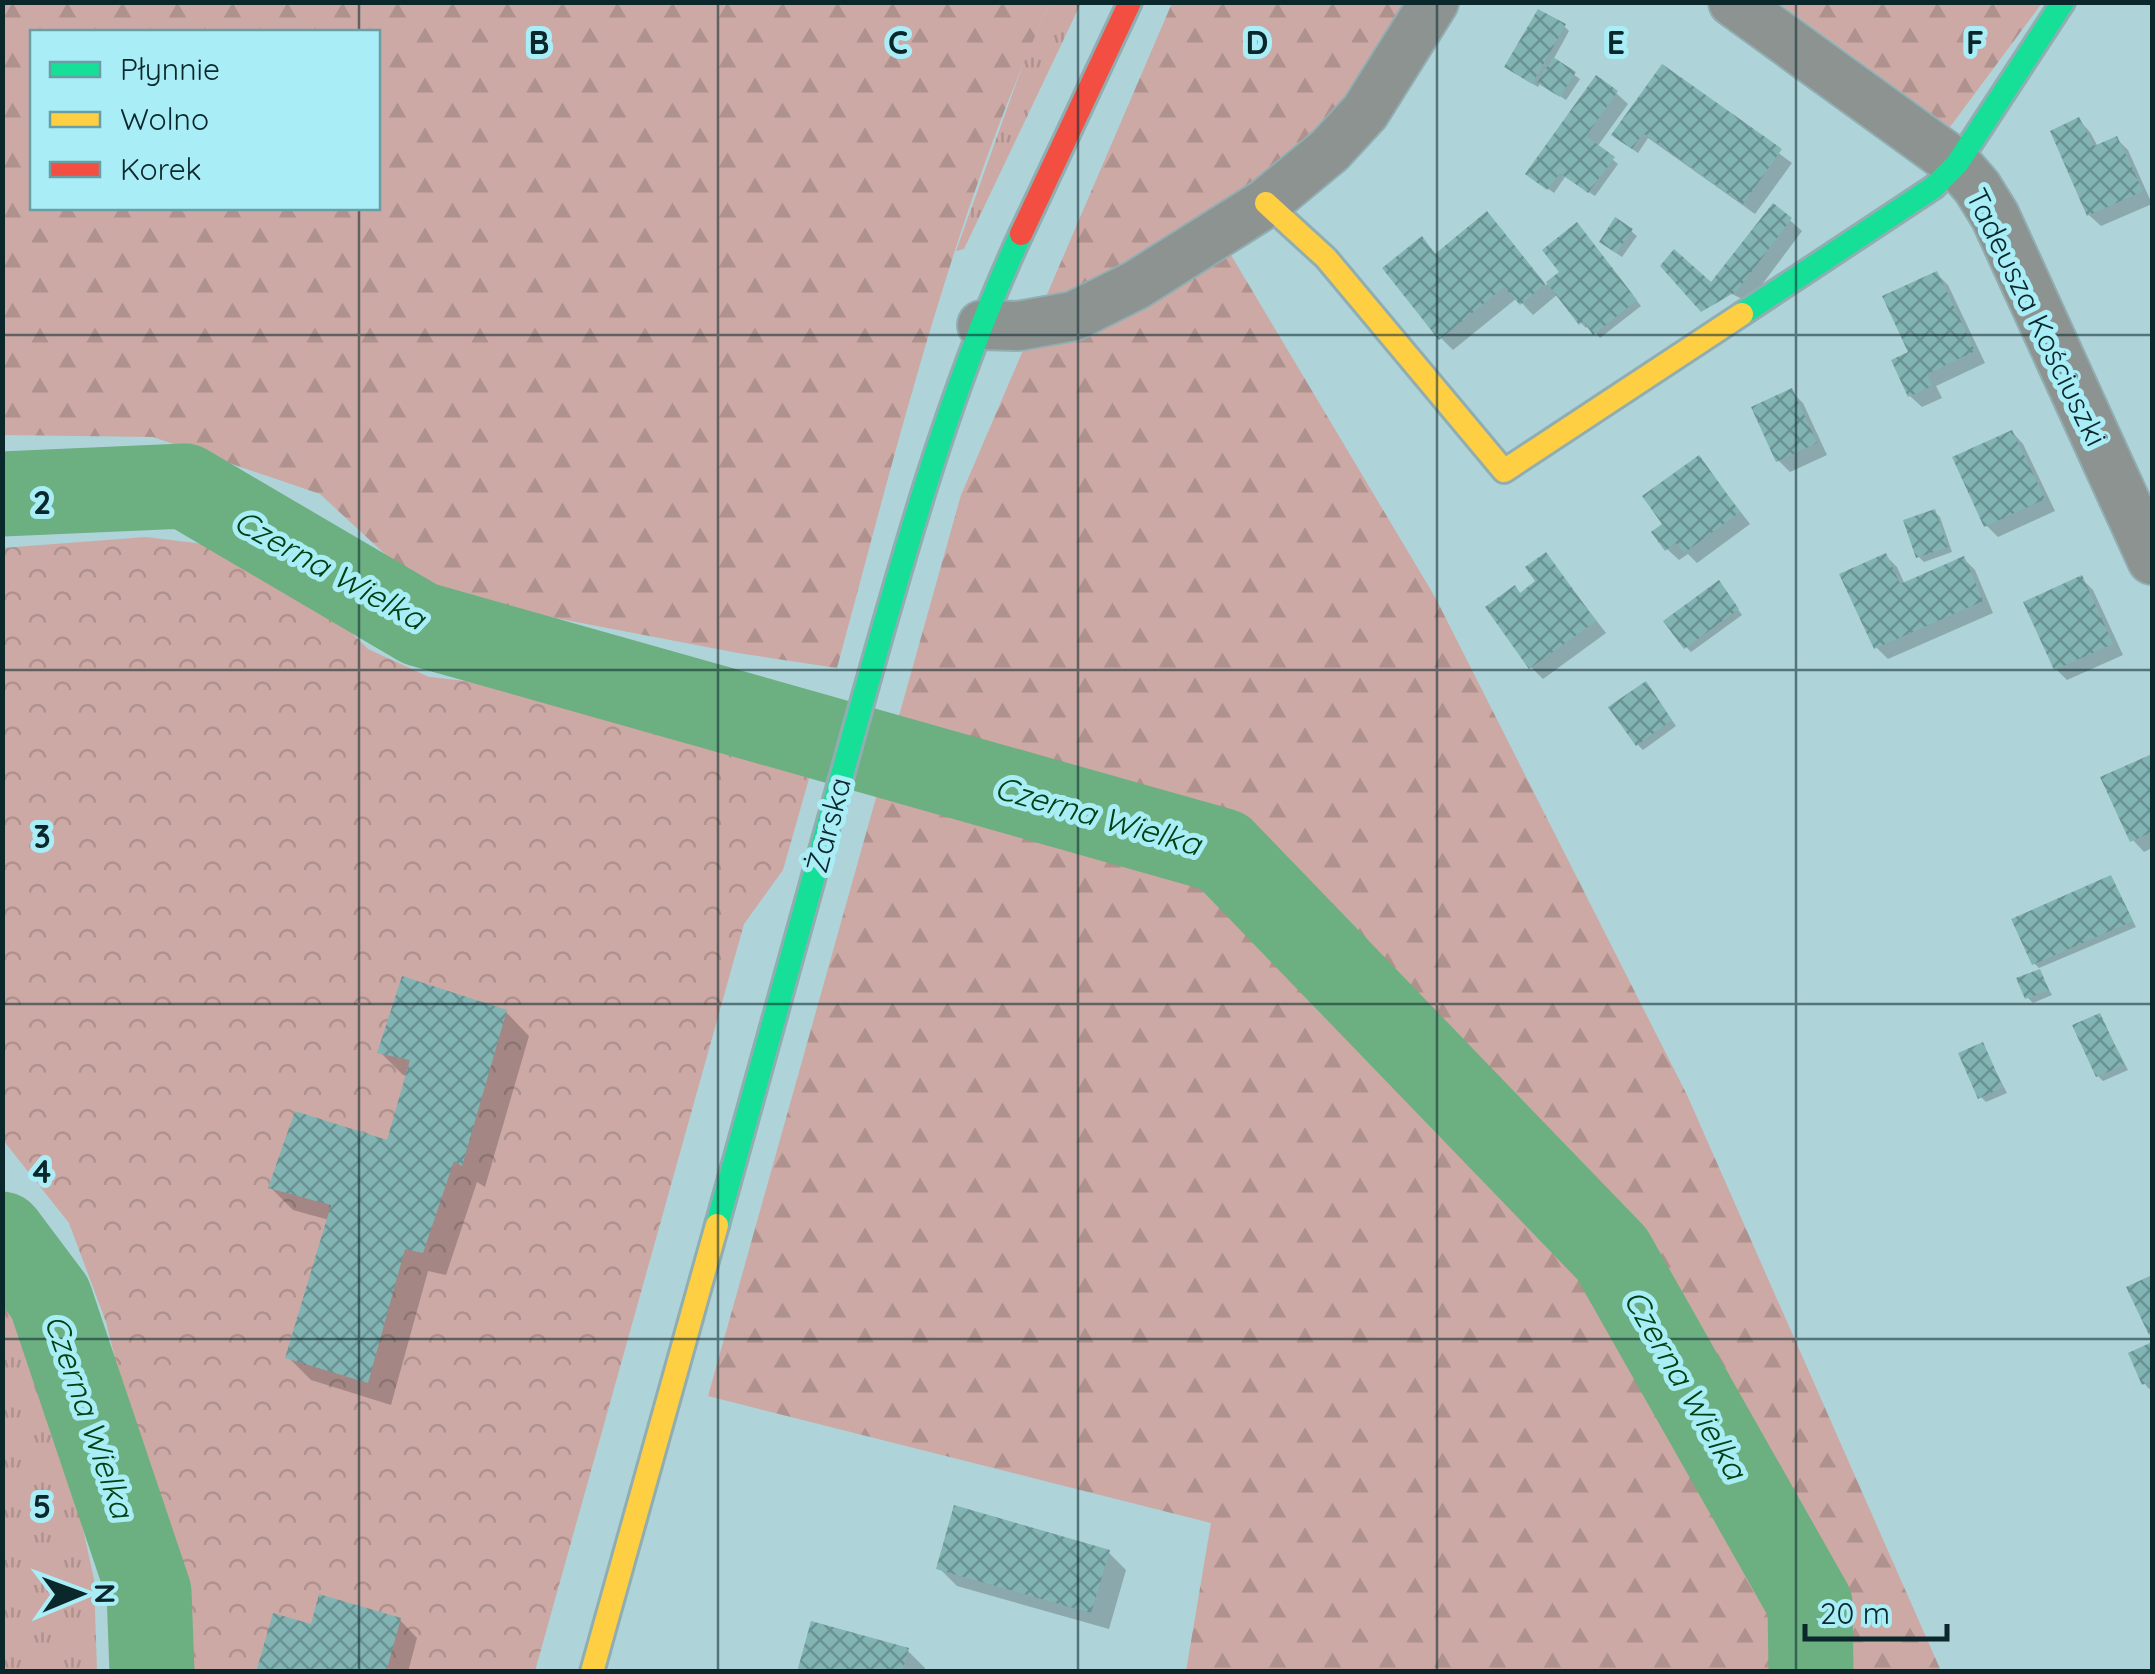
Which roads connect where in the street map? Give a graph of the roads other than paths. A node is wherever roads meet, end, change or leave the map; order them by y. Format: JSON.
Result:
{"nodes":[{"id":1,"x":1130,"y":2,"type":"edge"},
{"id":2,"x":1434,"y":2,"type":"edge"},
{"id":3,"x":1733,"y":2,"type":"edge"},
{"id":4,"x":2063,"y":2,"type":"edge"},
{"id":5,"x":1958,"y":164,"type":"junction"},
{"id":6,"x":1266,"y":203,"type":"junction"},
{"id":7,"x":982,"y":325,"type":"junction"},
{"id":8,"x":2152,"y":560,"type":"edge"},
{"id":9,"x":592,"y":1672,"type":"edge"}],
"edges":[{"from":1,"to":7,"type":"street","name":"Żarska"},
{"from":2,"to":6,"type":"street"},
{"from":3,"to":5,"type":"street","name":"Tadeusza Kościuszki"},
{"from":4,"to":5,"type":"street"},
{"from":5,"to":6,"type":"street"},
{"from":5,"to":8,"type":"street","name":"Tadeusza Kościuszki"},
{"from":6,"to":7,"type":"street"},
{"from":7,"to":9,"type":"street","name":"Żarska"}]}
